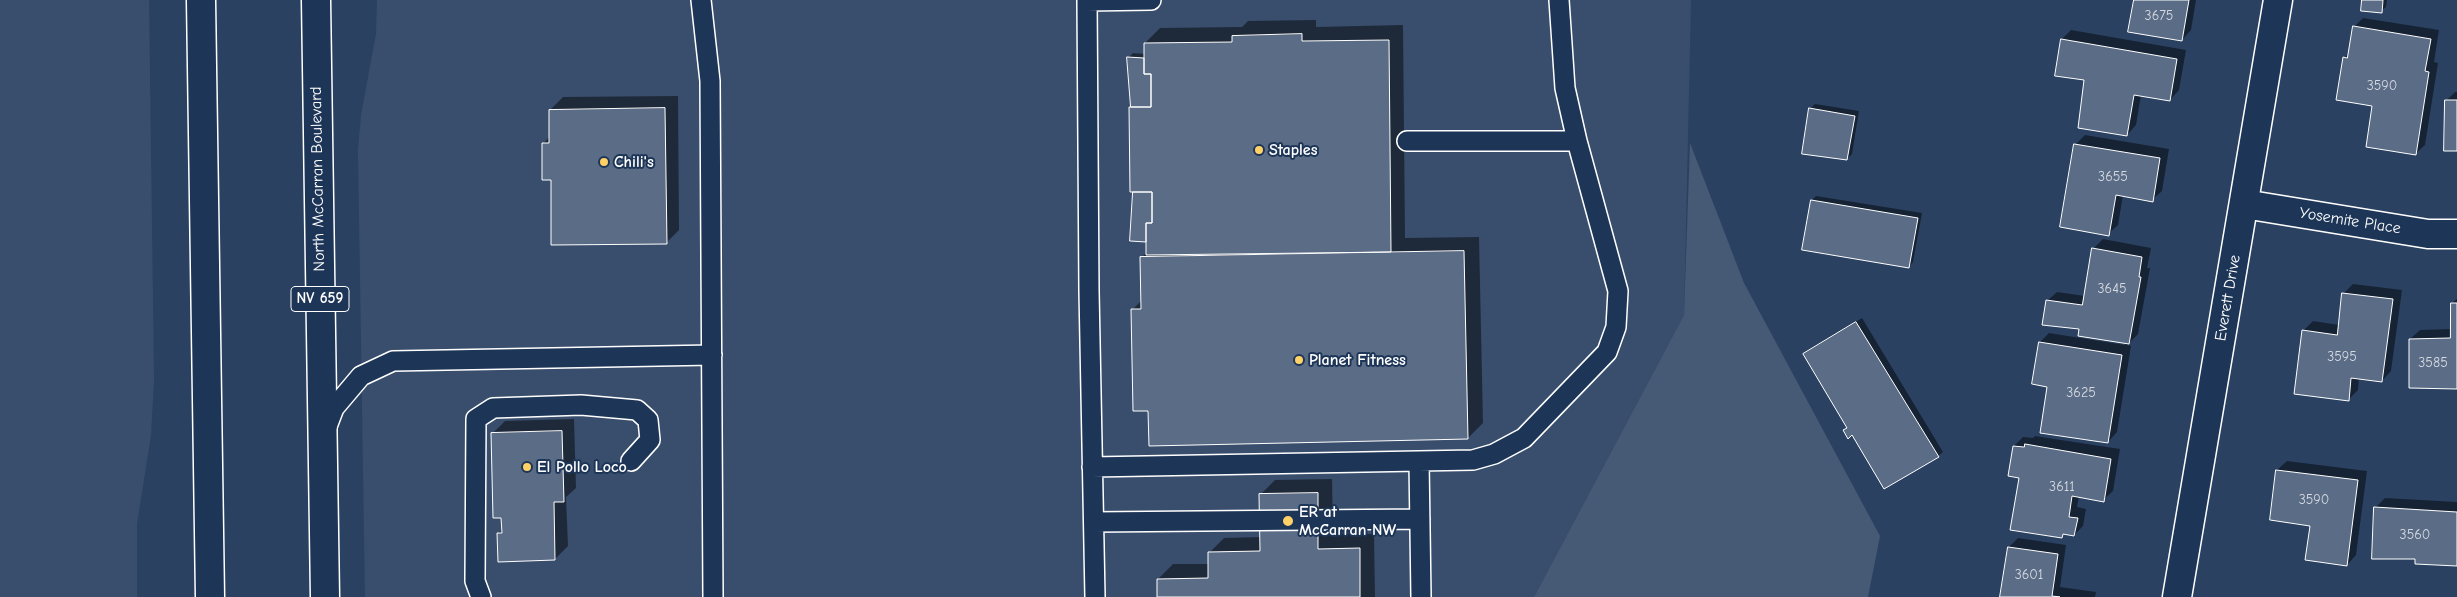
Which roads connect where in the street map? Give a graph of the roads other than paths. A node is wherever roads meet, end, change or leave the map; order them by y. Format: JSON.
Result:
{"nodes":[{"id":1,"x":201,"y":0,"type":"edge"},
{"id":2,"x":316,"y":0,"type":"edge"},
{"id":3,"x":701,"y":0,"type":"edge"},
{"id":4,"x":1087,"y":0,"type":"edge"},
{"id":5,"x":1151,"y":0,"type":"edge"},
{"id":6,"x":1559,"y":0,"type":"edge"},
{"id":7,"x":2278,"y":0,"type":"edge"},
{"id":8,"x":1408,"y":140,"type":"dead end"},
{"id":9,"x":1577,"y":140,"type":"junction"},
{"id":10,"x":2244,"y":204,"type":"junction"},
{"id":11,"x":2457,"y":234,"type":"edge"},
{"id":12,"x":712,"y":355,"type":"junction"},
{"id":13,"x":322,"y":442,"type":"junction"},
{"id":14,"x":631,"y":461,"type":"dead end"},
{"id":15,"x":1419,"y":461,"type":"junction"},
{"id":16,"x":1092,"y":467,"type":"junction"},
{"id":17,"x":1420,"y":519,"type":"junction"},
{"id":18,"x":1094,"y":522,"type":"junction"},
{"id":19,"x":210,"y":597,"type":"edge"},
{"id":20,"x":325,"y":597,"type":"edge"},
{"id":21,"x":481,"y":597,"type":"edge"},
{"id":22,"x":713,"y":597,"type":"edge"},
{"id":23,"x":1095,"y":597,"type":"edge"},
{"id":24,"x":1421,"y":597,"type":"edge"},
{"id":25,"x":2177,"y":597,"type":"edge"}],
"edges":[{"from":1,"to":19,"type":"main road"},
{"from":2,"to":13,"type":"main road","name":"North McCarran Boulevard","number":"NV 659"},
{"from":3,"to":12,"type":"lane"},
{"from":4,"to":5,"type":"lane"},
{"from":4,"to":16,"type":"lane"},
{"from":6,"to":9,"type":"lane"},
{"from":7,"to":10,"type":"main road","name":"Everett Drive"},
{"from":8,"to":9,"type":"lane"},
{"from":9,"to":15,"type":"lane"},
{"from":10,"to":11,"type":"main road","name":"Yosemite Place"},
{"from":10,"to":25,"type":"main road","name":"Everett Drive"},
{"from":12,"to":13,"type":"lane"},
{"from":12,"to":22,"type":"lane"},
{"from":13,"to":20,"type":"main road","name":"North McCarran Boulevard","number":"NV 659"},
{"from":14,"to":21,"type":"lane"},
{"from":15,"to":16,"type":"lane"},
{"from":15,"to":17,"type":"lane"},
{"from":16,"to":18,"type":"lane"},
{"from":17,"to":18,"type":"lane"},
{"from":17,"to":24,"type":"lane"},
{"from":18,"to":23,"type":"lane"}]}
